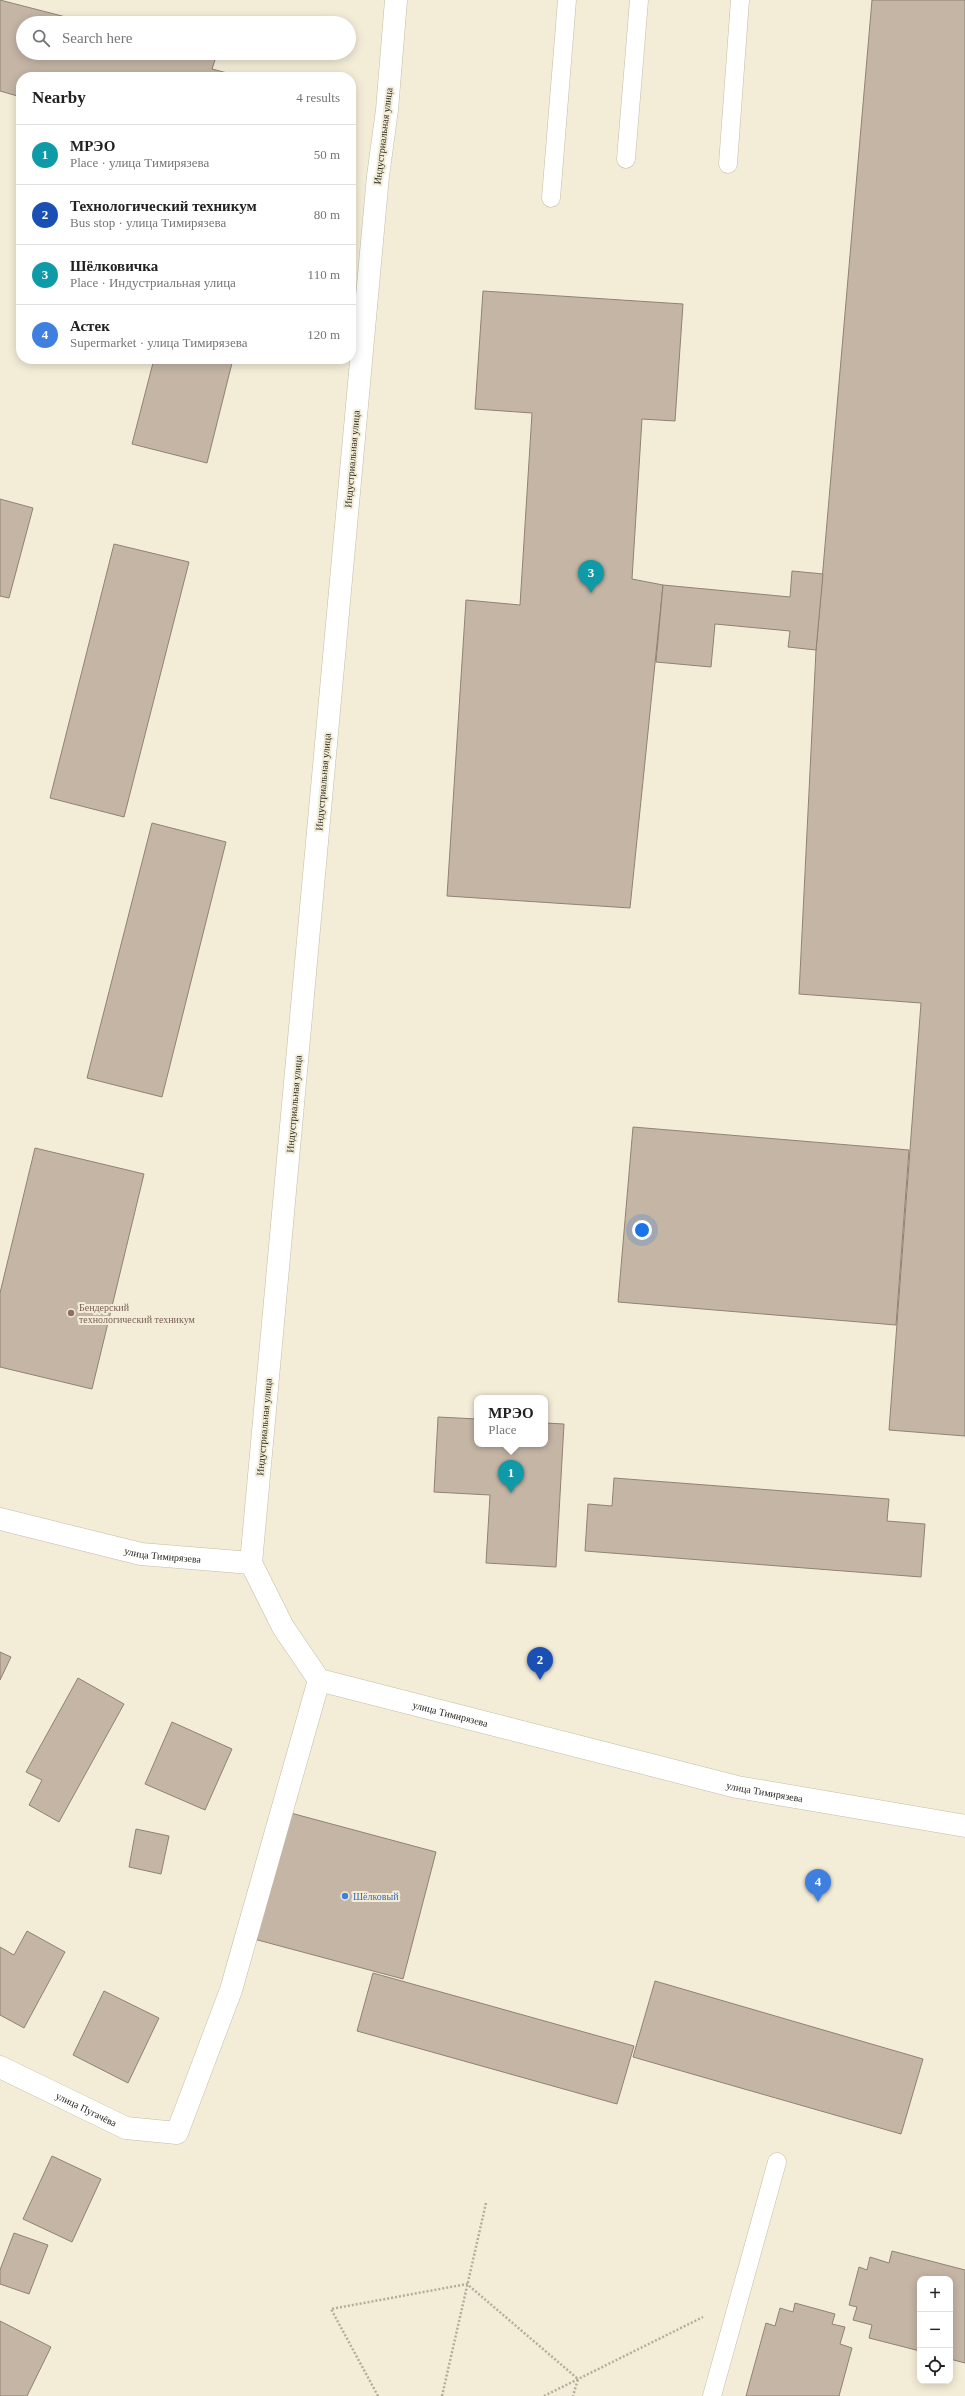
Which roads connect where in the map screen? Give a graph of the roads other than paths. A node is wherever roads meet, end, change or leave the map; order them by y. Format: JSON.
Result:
{"nodes":[{"id":1,"x":396,"y":0,"type":"edge"},
{"id":2,"x":567,"y":0,"type":"edge"},
{"id":3,"x":639,"y":0,"type":"edge"},
{"id":4,"x":740,"y":0,"type":"edge"},
{"id":5,"x":626,"y":159,"type":"dead end"},
{"id":6,"x":728,"y":164,"type":"dead end"},
{"id":7,"x":550,"y":198,"type":"dead end"},
{"id":8,"x":0,"y":1519,"type":"edge"},
{"id":9,"x":251,"y":1563,"type":"junction"},
{"id":10,"x":319,"y":1680,"type":"junction"},
{"id":11,"x":965,"y":1826,"type":"edge"},
{"id":12,"x":0,"y":2067,"type":"edge"},
{"id":13,"x":777,"y":2162,"type":"dead end"},
{"id":14,"x":712,"y":2396,"type":"edge"}],
"edges":[{"from":1,"to":9,"type":"street","name":"Индустриальная улица"},
{"from":2,"to":7,"type":"lane"},
{"from":3,"to":5,"type":"lane"},
{"from":4,"to":6,"type":"lane"},
{"from":8,"to":9,"type":"street","name":"улица Тимирязева"},
{"from":9,"to":10,"type":"street"},
{"from":10,"to":11,"type":"street","name":"улица Тимирязева"},
{"from":10,"to":12,"type":"street","name":"улица Пугачёва"},
{"from":13,"to":14,"type":"lane"}]}
